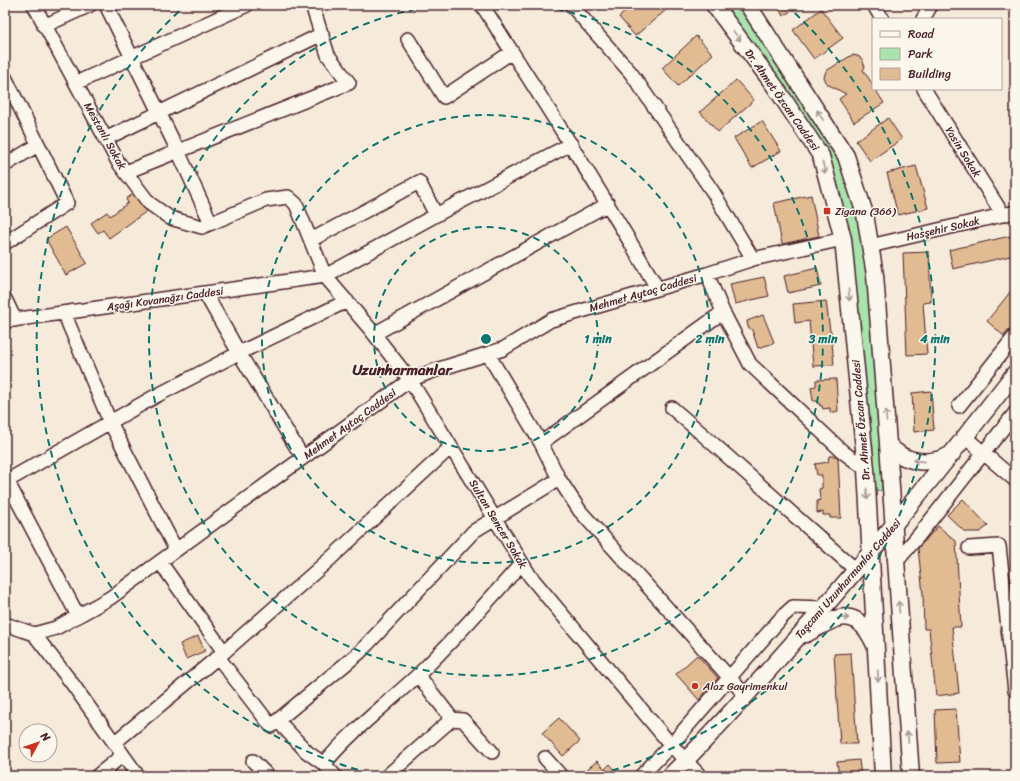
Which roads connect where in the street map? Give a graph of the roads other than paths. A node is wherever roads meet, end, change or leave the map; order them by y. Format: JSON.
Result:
{"nodes":[{"id":1,"x":34,"y":5,"type":"edge"},
{"id":2,"x":90,"y":5,"type":"edge"},
{"id":3,"x":106,"y":5,"type":"edge"},
{"id":4,"x":247,"y":5,"type":"edge"},
{"id":5,"x":571,"y":5,"type":"edge"},
{"id":6,"x":714,"y":5,"type":"edge"},
{"id":7,"x":748,"y":5,"type":"edge"},
{"id":8,"x":874,"y":5,"type":"edge"},
{"id":9,"x":932,"y":5,"type":"edge"},
{"id":10,"x":316,"y":6,"type":"edge"},
{"id":11,"x":485,"y":6,"type":"edge"},
{"id":12,"x":72,"y":9,"type":"edge"},
{"id":13,"x":881,"y":18,"type":"edge"},
{"id":14,"x":924,"y":18,"type":"edge"},
{"id":15,"x":44,"y":26,"type":"junction"},
{"id":16,"x":322,"y":34,"type":"junction"},
{"id":17,"x":408,"y":39,"type":"dead end"},
{"id":18,"x":512,"y":52,"type":"junction"},
{"id":19,"x":132,"y":57,"type":"junction"},
{"id":20,"x":5,"y":77,"type":"edge"},
{"id":21,"x":76,"y":83,"type":"junction"},
{"id":22,"x":925,"y":90,"type":"edge"},
{"id":23,"x":158,"y":112,"type":"junction"},
{"id":24,"x":105,"y":139,"type":"junction"},
{"id":25,"x":571,"y":144,"type":"junction"},
{"id":26,"x":38,"y":145,"type":"junction"},
{"id":27,"x":178,"y":151,"type":"junction"},
{"id":28,"x":5,"y":165,"type":"edge"},
{"id":29,"x":126,"y":172,"type":"junction"},
{"id":30,"x":608,"y":204,"type":"junction"},
{"id":31,"x":1009,"y":213,"type":"edge"},
{"id":32,"x":436,"y":215,"type":"junction"},
{"id":33,"x":211,"y":223,"type":"junction"},
{"id":34,"x":843,"y":239,"type":"junction"},
{"id":35,"x":311,"y":240,"type":"junction"},
{"id":36,"x":5,"y":243,"type":"edge"},
{"id":37,"x":870,"y":246,"type":"junction"},
{"id":38,"x":753,"y":259,"type":"junction"},
{"id":39,"x":707,"y":274,"type":"junction"},
{"id":40,"x":325,"y":276,"type":"junction"},
{"id":41,"x":657,"y":288,"type":"junction"},
{"id":42,"x":205,"y":293,"type":"junction"},
{"id":43,"x":5,"y":299,"type":"edge"},
{"id":44,"x":347,"y":301,"type":"junction"},
{"id":45,"x":723,"y":312,"type":"junction"},
{"id":46,"x":64,"y":313,"type":"junction"},
{"id":47,"x":10,"y":320,"type":"edge"},
{"id":48,"x":374,"y":334,"type":"junction"},
{"id":49,"x":1015,"y":336,"type":"edge"},
{"id":50,"x":239,"y":352,"type":"junction"},
{"id":51,"x":488,"y":354,"type":"junction"},
{"id":52,"x":1015,"y":373,"type":"edge"},
{"id":53,"x":410,"y":380,"type":"junction"},
{"id":54,"x":959,"y":406,"type":"dead end"},
{"id":55,"x":672,"y":408,"type":"dead end"},
{"id":56,"x":1015,"y":413,"type":"edge"},
{"id":57,"x":110,"y":422,"type":"junction"},
{"id":58,"x":966,"y":438,"type":"junction"},
{"id":59,"x":541,"y":443,"type":"junction"},
{"id":60,"x":888,"y":444,"type":"junction"},
{"id":61,"x":451,"y":447,"type":"junction"},
{"id":62,"x":984,"y":452,"type":"junction"},
{"id":63,"x":953,"y":453,"type":"junction"},
{"id":64,"x":303,"y":458,"type":"junction"},
{"id":65,"x":866,"y":469,"type":"junction"},
{"id":66,"x":559,"y":479,"type":"junction"},
{"id":67,"x":6,"y":480,"type":"edge"},
{"id":68,"x":1015,"y":480,"type":"edge"},
{"id":69,"x":496,"y":519,"type":"junction"},
{"id":70,"x":895,"y":524,"type":"junction"},
{"id":71,"x":969,"y":548,"type":"dead end"},
{"id":72,"x":176,"y":550,"type":"junction"},
{"id":73,"x":871,"y":553,"type":"junction"},
{"id":74,"x":160,"y":562,"type":"junction"},
{"id":75,"x":896,"y":562,"type":"junction"},
{"id":76,"x":522,"y":563,"type":"junction"},
{"id":77,"x":856,"y":570,"type":"junction"},
{"id":78,"x":824,"y":608,"type":"junction"},
{"id":79,"x":78,"y":616,"type":"junction"},
{"id":80,"x":5,"y":624,"type":"edge"},
{"id":81,"x":34,"y":634,"type":"junction"},
{"id":82,"x":796,"y":640,"type":"junction"},
{"id":83,"x":877,"y":648,"type":"junction"},
{"id":84,"x":221,"y":655,"type":"junction"},
{"id":85,"x":418,"y":675,"type":"junction"},
{"id":86,"x":730,"y":679,"type":"junction"},
{"id":87,"x":1015,"y":691,"type":"edge"},
{"id":88,"x":746,"y":696,"type":"junction"},
{"id":89,"x":452,"y":719,"type":"junction"},
{"id":90,"x":278,"y":721,"type":"junction"},
{"id":91,"x":114,"y":743,"type":"junction"},
{"id":92,"x":671,"y":745,"type":"junction"},
{"id":93,"x":492,"y":752,"type":"dead end"},
{"id":94,"x":123,"y":755,"type":"junction"},
{"id":95,"x":545,"y":758,"type":"dead end"},
{"id":96,"x":686,"y":761,"type":"junction"},
{"id":97,"x":324,"y":764,"type":"junction"},
{"id":98,"x":97,"y":776,"type":"edge"},
{"id":99,"x":138,"y":776,"type":"edge"},
{"id":100,"x":335,"y":776,"type":"edge"},
{"id":101,"x":387,"y":776,"type":"edge"},
{"id":102,"x":561,"y":776,"type":"edge"},
{"id":103,"x":641,"y":776,"type":"edge"},
{"id":104,"x":670,"y":776,"type":"edge"},
{"id":105,"x":700,"y":776,"type":"edge"},
{"id":106,"x":883,"y":776,"type":"edge"},
{"id":107,"x":911,"y":776,"type":"edge"}],
"edges":[{"from":1,"to":15,"type":"street","name":"Mestanlı Sokak"},
{"from":2,"to":12,"type":"street"},
{"from":3,"to":19,"type":"street"},
{"from":4,"to":19,"type":"street"},
{"from":5,"to":38,"type":"street"},
{"from":6,"to":34,"type":"main road","name":"Dr. Ahmet Özcan Caddesi","one_way":true},
{"from":37,"to":7,"type":"main road","name":"Dr. Ahmet Özcan Caddesi","one_way":true},
{"from":8,"to":13,"type":"street"},
{"from":9,"to":14,"type":"street"},
{"from":10,"to":16,"type":"street"},
{"from":11,"to":18,"type":"street"},
{"from":12,"to":15,"type":"street"},
{"from":15,"to":21,"type":"street","name":"Mestanlı Sokak"},
{"from":16,"to":23,"type":"street"},
{"from":16,"to":27,"type":"street"},
{"from":17,"to":18,"type":"street"},
{"from":18,"to":25,"type":"street"},
{"from":19,"to":21,"type":"street"},
{"from":19,"to":23,"type":"street"},
{"from":20,"to":26,"type":"street"},
{"from":21,"to":24,"type":"street","name":"Mestanlı Sokak"},
{"from":22,"to":31,"type":"street","name":"Yasin Sokak"},
{"from":23,"to":24,"type":"street"},
{"from":23,"to":27,"type":"street"},
{"from":24,"to":29,"type":"street","name":"Mestanlı Sokak"},
{"from":25,"to":30,"type":"street"},
{"from":25,"to":32,"type":"street"},
{"from":26,"to":28,"type":"street"},
{"from":26,"to":36,"type":"street"},
{"from":27,"to":29,"type":"street"},
{"from":27,"to":33,"type":"street"},
{"from":29,"to":33,"type":"street","name":"Mestanlı Sokak"},
{"from":30,"to":41,"type":"street"},
{"from":30,"to":48,"type":"street"},
{"from":31,"to":37,"type":"street","name":"Hasşehir Sokak"},
{"from":32,"to":35,"type":"street"},
{"from":32,"to":40,"type":"street"},
{"from":33,"to":35,"type":"street","name":"Mestanlı Sokak"},
{"from":34,"to":38,"type":"street","name":"Mehmet Aytaç Caddesi"},
{"from":34,"to":65,"type":"main road","name":"Dr. Ahmet Özcan Caddesi","one_way":true},
{"from":35,"to":40,"type":"street","name":"Mestanlı Sokak"},
{"from":60,"to":37,"type":"main road","name":"Dr. Ahmet Özcan Caddesi","one_way":true},
{"from":38,"to":39,"type":"street","name":"Mehmet Aytaç Caddesi"},
{"from":39,"to":41,"type":"street","name":"Mehmet Aytaç Caddesi"},
{"from":39,"to":45,"type":"street"},
{"from":40,"to":42,"type":"street","name":"Aşağı Kovanağzı Caddesi"},
{"from":40,"to":44,"type":"street","name":"Sultan Sencer Sokak"},
{"from":41,"to":51,"type":"street","name":"Mehmet Aytaç Caddesi"},
{"from":42,"to":46,"type":"street","name":"Aşağı Kovanağzı Caddesi"},
{"from":42,"to":50,"type":"street"},
{"from":43,"to":47,"type":"street"},
{"from":44,"to":48,"type":"street","name":"Sultan Sencer Sokak"},
{"from":44,"to":50,"type":"street"},
{"from":45,"to":59,"type":"street"},
{"from":45,"to":65,"type":"street"},
{"from":46,"to":47,"type":"street","name":"Aşağı Kovanağzı Caddesi"},
{"from":46,"to":57,"type":"street"},
{"from":48,"to":53,"type":"street","name":"Sultan Sencer Sokak"},
{"from":49,"to":54,"type":"street"},
{"from":50,"to":57,"type":"street"},
{"from":50,"to":64,"type":"street"},
{"from":51,"to":53,"type":"street","name":"Mehmet Aytaç Caddesi"},
{"from":51,"to":59,"type":"street"},
{"from":52,"to":58,"type":"main road","name":"Taşcami Uzunharmanlar Caddesi"},
{"from":53,"to":61,"type":"street","name":"Sultan Sencer Sokak"},
{"from":53,"to":64,"type":"street","name":"Mehmet Aytaç Caddesi"},
{"from":55,"to":77,"type":"street"},
{"from":56,"to":62,"type":"street"},
{"from":57,"to":67,"type":"street"},
{"from":57,"to":72,"type":"street"},
{"from":58,"to":62,"type":"street"},
{"from":58,"to":63,"type":"main road","name":"Taşcami Uzunharmanlar Caddesi"},
{"from":59,"to":66,"type":"street"},
{"from":63,"to":60,"type":"main road","one_way":true},
{"from":60,"to":70,"type":"main road","name":"Dr. Ahmet Özcan Caddesi"},
{"from":61,"to":69,"type":"street","name":"Sultan Sencer Sokak"},
{"from":61,"to":84,"type":"street"},
{"from":62,"to":68,"type":"street"},
{"from":62,"to":75,"type":"street"},
{"from":63,"to":70,"type":"main road","name":"Taşcami Uzunharmanlar Caddesi"},
{"from":64,"to":72,"type":"street","name":"Mehmet Aytaç Caddesi"},
{"from":65,"to":73,"type":"main road","name":"Dr. Ahmet Özcan Caddesi","one_way":true},
{"from":66,"to":69,"type":"street"},
{"from":66,"to":86,"type":"street"},
{"from":67,"to":79,"type":"street"},
{"from":69,"to":76,"type":"street","name":"Sultan Sencer Sokak"},
{"from":69,"to":90,"type":"street"},
{"from":70,"to":73,"type":"main road","name":"Taşcami Uzunharmanlar Caddesi"},
{"from":70,"to":75,"type":"main road","name":"Dr. Ahmet Özcan Caddesi"},
{"from":71,"to":87,"type":"street"},
{"from":72,"to":74,"type":"street","name":"Mehmet Aytaç Caddesi"},
{"from":73,"to":77,"type":"main road","name":"Taşcami Uzunharmanlar Caddesi"},
{"from":73,"to":83,"type":"main road","name":"Dr. Ahmet Özcan Caddesi"},
{"from":74,"to":79,"type":"street","name":"Mehmet Aytaç Caddesi"},
{"from":74,"to":84,"type":"street"},
{"from":107,"to":75,"type":"main road","name":"Dr. Ahmet Özcan Caddesi","one_way":true},
{"from":76,"to":85,"type":"street"},
{"from":76,"to":92,"type":"street","name":"Sultan Sencer Sokak"},
{"from":77,"to":78,"type":"main road","name":"Taşcami Uzunharmanlar Caddesi"},
{"from":78,"to":82,"type":"main road","name":"Taşcami Uzunharmanlar Caddesi"},
{"from":78,"to":86,"type":"street"},
{"from":79,"to":81,"type":"street","name":"Mehmet Aytaç Caddesi"},
{"from":80,"to":81,"type":"street"},
{"from":81,"to":91,"type":"street"},
{"from":82,"to":83,"type":"main road","one_way":true},
{"from":82,"to":88,"type":"main road","name":"Taşcami Uzunharmanlar Caddesi"},
{"from":83,"to":106,"type":"main road","name":"Dr. Ahmet Özcan Caddesi","one_way":true},
{"from":84,"to":90,"type":"street"},
{"from":84,"to":91,"type":"street"},
{"from":85,"to":89,"type":"street"},
{"from":85,"to":97,"type":"street"},
{"from":86,"to":88,"type":"street"},
{"from":86,"to":92,"type":"street"},
{"from":88,"to":96,"type":"main road","name":"Taşcami Uzunharmanlar Caddesi"},
{"from":89,"to":93,"type":"street"},
{"from":89,"to":101,"type":"street"},
{"from":90,"to":97,"type":"street"},
{"from":91,"to":94,"type":"street"},
{"from":92,"to":96,"type":"street","name":"Sultan Sencer Sokak"},
{"from":92,"to":103,"type":"street"},
{"from":94,"to":98,"type":"street"},
{"from":94,"to":99,"type":"street"},
{"from":95,"to":102,"type":"street"},
{"from":96,"to":104,"type":"main road","name":"Taşcami Uzunharmanlar Caddesi"},
{"from":96,"to":105,"type":"street","name":"Sultan Sencer Sokak"},
{"from":97,"to":100,"type":"street"}]}
